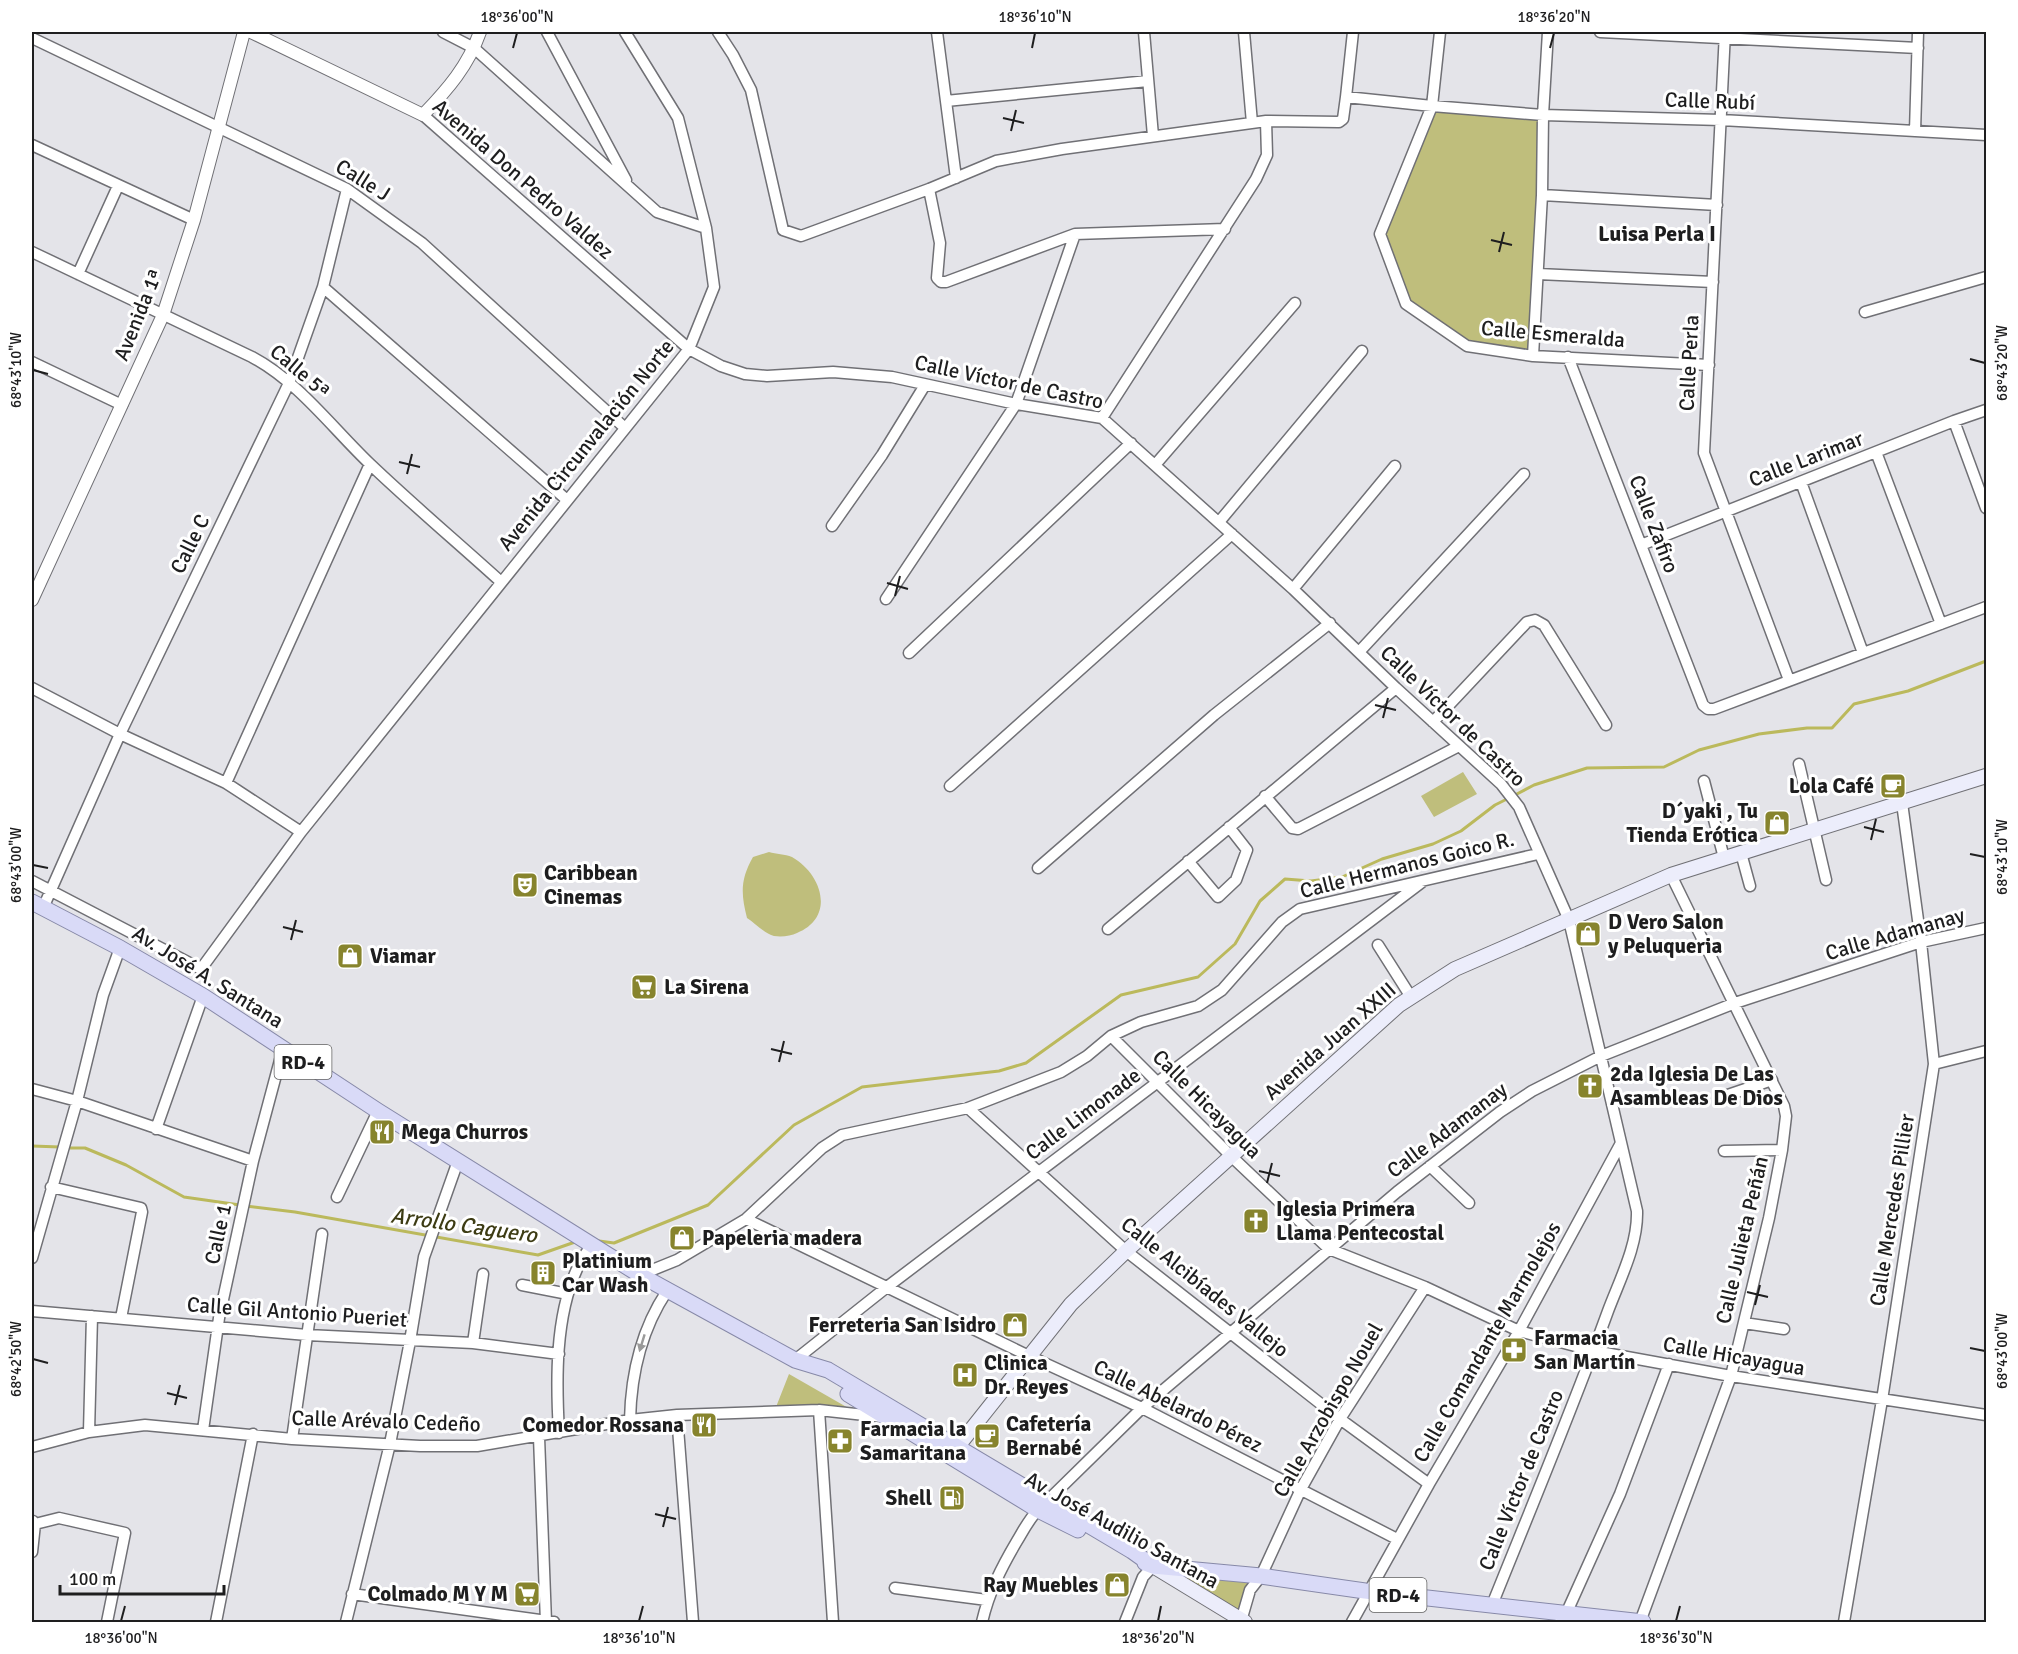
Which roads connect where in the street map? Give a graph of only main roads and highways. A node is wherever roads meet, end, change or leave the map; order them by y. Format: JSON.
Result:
{"nodes":[{"id":1,"x":1986,"y":776,"type":"edge"},
{"id":2,"x":37,"y":905,"type":"edge"},
{"id":3,"x":795,"y":1360,"type":"junction"},
{"id":4,"x":953,"y":1452,"type":"junction"},
{"id":5,"x":1153,"y":1566,"type":"junction"},
{"id":6,"x":1563,"y":1618,"type":"edge"},
{"id":7,"x":1243,"y":1622,"type":"edge"},
{"id":8,"x":1642,"y":1622,"type":"edge"}],
"edges":[{"from":1,"to":4,"type":"main road","name":"Avenida Juan XXIII"},
{"from":2,"to":3,"type":"main road","name":"Av. José A. Santana","number":"RD-4"},
{"from":3,"to":4,"type":"main road","number":"RD-4"},
{"from":3,"to":4,"type":"main road","number":"RD-4"},
{"from":4,"to":5,"type":"main road","number":"RD-4"},
{"from":5,"to":6,"type":"main road","number":"RD-4"},
{"from":5,"to":7,"type":"main road","name":"Av. José Audilio Santana"},
{"from":6,"to":8,"type":"main road","number":"RD-4"}]}
